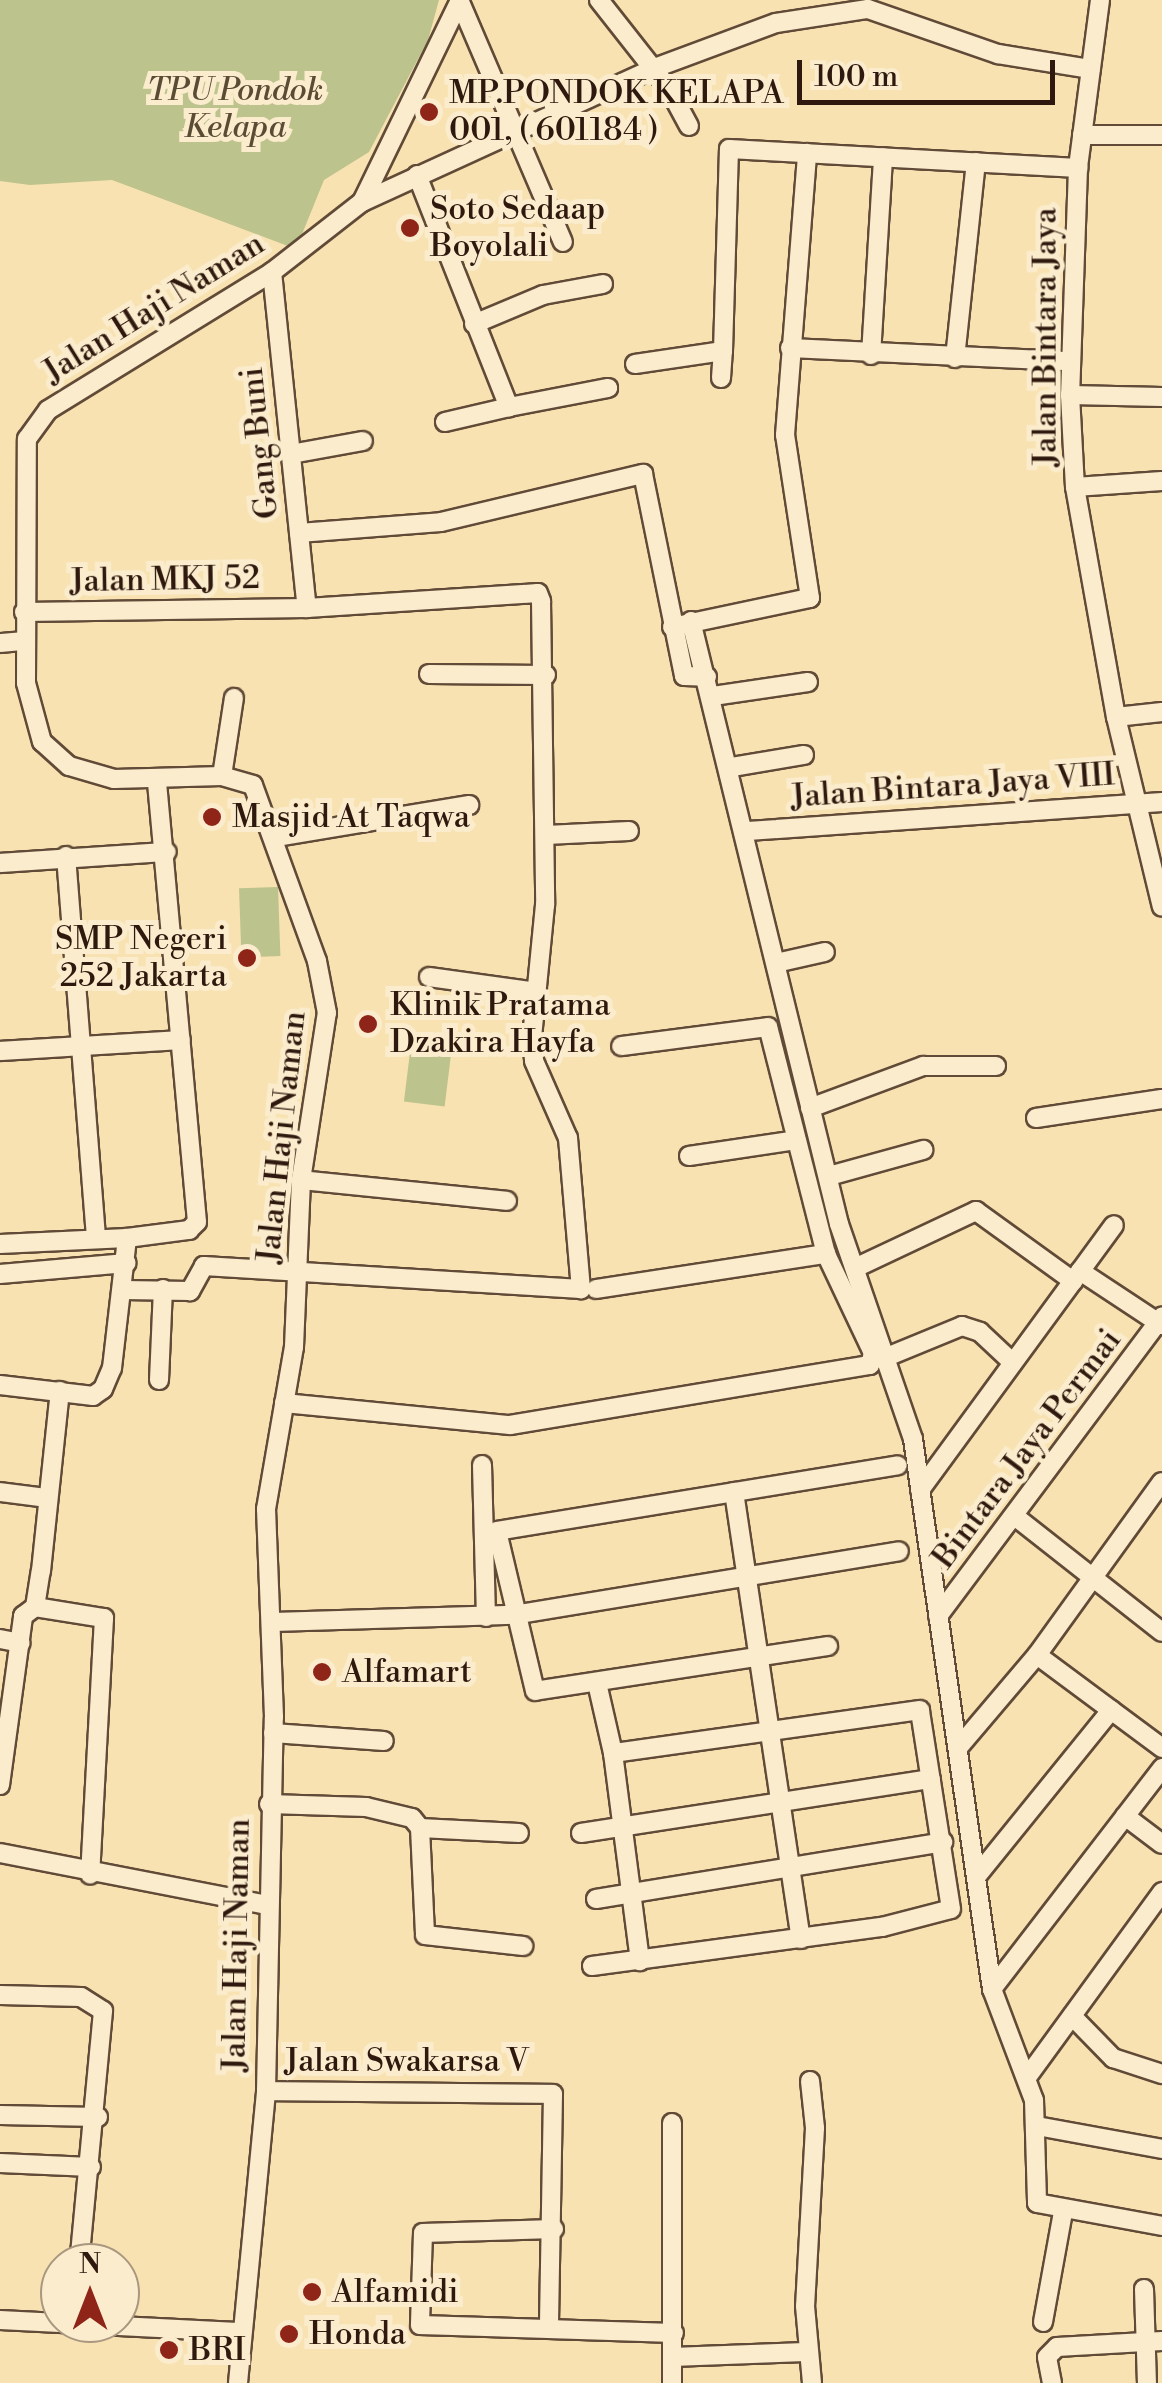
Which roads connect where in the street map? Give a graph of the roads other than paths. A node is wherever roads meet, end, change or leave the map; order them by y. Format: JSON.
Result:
{"nodes":[{"id":1,"x":599,"y":0,"type":"edge"},
{"id":2,"x":1100,"y":0,"type":"edge"},
{"id":3,"x":460,"y":1,"type":"edge"},
{"id":4,"x":1091,"y":68,"type":"junction"},
{"id":5,"x":652,"y":70,"type":"junction"},
{"id":6,"x":689,"y":126,"type":"dead end"},
{"id":7,"x":520,"y":130,"type":"junction"},
{"id":8,"x":1082,"y":135,"type":"junction"},
{"id":9,"x":1162,"y":135,"type":"edge"},
{"id":10,"x":807,"y":153,"type":"junction"},
{"id":11,"x":883,"y":157,"type":"junction"},
{"id":12,"x":976,"y":162,"type":"junction"},
{"id":13,"x":1078,"y":168,"type":"junction"},
{"id":14,"x":416,"y":175,"type":"junction"},
{"id":15,"x":362,"y":202,"type":"junction"},
{"id":16,"x":563,"y":242,"type":"dead end"},
{"id":17,"x":272,"y":272,"type":"junction"},
{"id":18,"x":603,"y":284,"type":"dead end"},
{"id":19,"x":474,"y":324,"type":"junction"},
{"id":20,"x":790,"y":348,"type":"junction"},
{"id":21,"x":723,"y":350,"type":"junction"},
{"id":22,"x":870,"y":355,"type":"junction"},
{"id":23,"x":955,"y":358,"type":"junction"},
{"id":24,"x":1070,"y":360,"type":"junction"},
{"id":25,"x":635,"y":364,"type":"dead end"},
{"id":26,"x":721,"y":378,"type":"dead end"},
{"id":27,"x":608,"y":388,"type":"dead end"},
{"id":28,"x":1070,"y":395,"type":"junction"},
{"id":29,"x":1162,"y":397,"type":"edge"},
{"id":30,"x":509,"y":407,"type":"junction"},
{"id":31,"x":445,"y":422,"type":"dead end"},
{"id":32,"x":363,"y":441,"type":"dead end"},
{"id":33,"x":291,"y":454,"type":"junction"},
{"id":34,"x":1162,"y":480,"type":"edge"},
{"id":35,"x":1076,"y":486,"type":"junction"},
{"id":36,"x":299,"y":534,"type":"junction"},
{"id":37,"x":307,"y":608,"type":"junction"},
{"id":38,"x":24,"y":612,"type":"junction"},
{"id":39,"x":691,"y":621,"type":"junction"},
{"id":40,"x":672,"y":627,"type":"junction"},
{"id":41,"x":24,"y":641,"type":"junction"},
{"id":42,"x":0,"y":644,"type":"edge"},
{"id":43,"x":428,"y":674,"type":"dead end"},
{"id":44,"x":546,"y":674,"type":"junction"},
{"id":45,"x":707,"y":678,"type":"junction"},
{"id":46,"x":808,"y":682,"type":"dead end"},
{"id":47,"x":713,"y":696,"type":"junction"},
{"id":48,"x":234,"y":698,"type":"dead end"},
{"id":49,"x":1162,"y":712,"type":"edge"},
{"id":50,"x":1116,"y":717,"type":"junction"},
{"id":51,"x":804,"y":755,"type":"dead end"},
{"id":52,"x":732,"y":767,"type":"junction"},
{"id":53,"x":222,"y":776,"type":"junction"},
{"id":54,"x":158,"y":780,"type":"junction"},
{"id":55,"x":1162,"y":802,"type":"edge"},
{"id":56,"x":1135,"y":804,"type":"junction"},
{"id":57,"x":469,"y":806,"type":"dead end"},
{"id":58,"x":629,"y":831,"type":"dead end"},
{"id":59,"x":748,"y":831,"type":"junction"},
{"id":60,"x":546,"y":834,"type":"junction"},
{"id":61,"x":276,"y":837,"type":"junction"},
{"id":62,"x":166,"y":852,"type":"junction"},
{"id":63,"x":66,"y":856,"type":"junction"},
{"id":64,"x":0,"y":863,"type":"edge"},
{"id":65,"x":1162,"y":907,"type":"edge"},
{"id":66,"x":825,"y":952,"type":"dead end"},
{"id":67,"x":776,"y":963,"type":"junction"},
{"id":68,"x":430,"y":978,"type":"dead end"},
{"id":69,"x":537,"y":992,"type":"junction"},
{"id":70,"x":182,"y":1040,"type":"junction"},
{"id":71,"x":81,"y":1046,"type":"junction"},
{"id":72,"x":621,"y":1046,"type":"dead end"},
{"id":73,"x":0,"y":1051,"type":"edge"},
{"id":74,"x":996,"y":1066,"type":"dead end"},
{"id":75,"x":1162,"y":1099,"type":"edge"},
{"id":76,"x":810,"y":1108,"type":"junction"},
{"id":77,"x":1036,"y":1118,"type":"dead end"},
{"id":78,"x":796,"y":1140,"type":"junction"},
{"id":79,"x":923,"y":1150,"type":"dead end"},
{"id":80,"x":689,"y":1156,"type":"dead end"},
{"id":81,"x":829,"y":1176,"type":"junction"},
{"id":82,"x":301,"y":1180,"type":"junction"},
{"id":83,"x":507,"y":1201,"type":"dead end"},
{"id":84,"x":1114,"y":1225,"type":"dead end"},
{"id":85,"x":96,"y":1237,"type":"junction"},
{"id":86,"x":127,"y":1238,"type":"junction"},
{"id":87,"x":0,"y":1244,"type":"edge"},
{"id":88,"x":826,"y":1254,"type":"junction"},
{"id":89,"x":126,"y":1263,"type":"junction"},
{"id":90,"x":856,"y":1268,"type":"junction"},
{"id":91,"x":0,"y":1274,"type":"edge"},
{"id":92,"x":299,"y":1276,"type":"junction"},
{"id":93,"x":1077,"y":1276,"type":"junction"},
{"id":94,"x":164,"y":1289,"type":"junction"},
{"id":95,"x":123,"y":1290,"type":"junction"},
{"id":96,"x":596,"y":1290,"type":"dead end"},
{"id":97,"x":1161,"y":1321,"type":"edge"},
{"id":98,"x":889,"y":1356,"type":"junction"},
{"id":99,"x":1013,"y":1363,"type":"junction"},
{"id":100,"x":160,"y":1380,"type":"dead end"},
{"id":101,"x":0,"y":1385,"type":"edge"},
{"id":102,"x":60,"y":1391,"type":"junction"},
{"id":103,"x":284,"y":1404,"type":"junction"},
{"id":104,"x":898,"y":1464,"type":"dead end"},
{"id":105,"x":482,"y":1465,"type":"dead end"},
{"id":106,"x":1162,"y":1482,"type":"edge"},
{"id":107,"x":920,"y":1490,"type":"junction"},
{"id":108,"x":0,"y":1492,"type":"edge"},
{"id":109,"x":734,"y":1492,"type":"junction"},
{"id":110,"x":47,"y":1498,"type":"junction"},
{"id":111,"x":1146,"y":1504,"type":"junction"},
{"id":112,"x":1162,"y":1516,"type":"edge"},
{"id":113,"x":1017,"y":1518,"type":"junction"},
{"id":114,"x":899,"y":1551,"type":"dead end"},
{"id":115,"x":745,"y":1574,"type":"junction"},
{"id":116,"x":1092,"y":1582,"type":"junction"},
{"id":117,"x":35,"y":1607,"type":"junction"},
{"id":118,"x":514,"y":1615,"type":"junction"},
{"id":119,"x":938,"y":1616,"type":"junction"},
{"id":120,"x":486,"y":1617,"type":"junction"},
{"id":121,"x":273,"y":1622,"type":"junction"},
{"id":122,"x":1162,"y":1632,"type":"edge"},
{"id":123,"x":0,"y":1639,"type":"edge"},
{"id":124,"x":21,"y":1643,"type":"junction"},
{"id":125,"x":828,"y":1646,"type":"dead end"},
{"id":126,"x":1037,"y":1655,"type":"junction"},
{"id":127,"x":758,"y":1657,"type":"junction"},
{"id":128,"x":596,"y":1683,"type":"junction"},
{"id":129,"x":6,"y":1695,"type":"edge"},
{"id":130,"x":1111,"y":1710,"type":"junction"},
{"id":131,"x":770,"y":1732,"type":"junction"},
{"id":132,"x":273,"y":1734,"type":"junction"},
{"id":133,"x":384,"y":1741,"type":"dead end"},
{"id":134,"x":958,"y":1748,"type":"junction"},
{"id":135,"x":1162,"y":1748,"type":"edge"},
{"id":136,"x":613,"y":1754,"type":"junction"},
{"id":137,"x":1162,"y":1768,"type":"edge"},
{"id":138,"x":931,"y":1779,"type":"junction"},
{"id":139,"x":0,"y":1786,"type":"edge"},
{"id":140,"x":781,"y":1800,"type":"junction"},
{"id":141,"x":269,"y":1804,"type":"junction"},
{"id":142,"x":1125,"y":1816,"type":"junction"},
{"id":143,"x":621,"y":1825,"type":"junction"},
{"id":144,"x":420,"y":1828,"type":"junction"},
{"id":145,"x":519,"y":1833,"type":"dead end"},
{"id":146,"x":581,"y":1833,"type":"dead end"},
{"id":147,"x":943,"y":1842,"type":"junction"},
{"id":148,"x":1162,"y":1844,"type":"edge"},
{"id":149,"x":0,"y":1853,"type":"edge"},
{"id":150,"x":786,"y":1870,"type":"junction"},
{"id":151,"x":90,"y":1876,"type":"junction"},
{"id":152,"x":976,"y":1877,"type":"junction"},
{"id":153,"x":1162,"y":1892,"type":"edge"},
{"id":154,"x":632,"y":1896,"type":"junction"},
{"id":155,"x":596,"y":1899,"type":"dead end"},
{"id":156,"x":268,"y":1905,"type":"junction"},
{"id":157,"x":801,"y":1939,"type":"junction"},
{"id":158,"x":523,"y":1946,"type":"dead end"},
{"id":159,"x":640,"y":1961,"type":"junction"},
{"id":160,"x":592,"y":1966,"type":"dead end"},
{"id":161,"x":992,"y":1989,"type":"junction"},
{"id":162,"x":0,"y":1995,"type":"edge"},
{"id":163,"x":1072,"y":2016,"type":"junction"},
{"id":164,"x":1162,"y":2074,"type":"edge"},
{"id":165,"x":1028,"y":2076,"type":"junction"},
{"id":166,"x":810,"y":2081,"type":"dead end"},
{"id":167,"x":266,"y":2091,"type":"junction"},
{"id":168,"x":0,"y":2115,"type":"edge"},
{"id":169,"x":98,"y":2117,"type":"junction"},
{"id":170,"x":672,"y":2123,"type":"dead end"},
{"id":171,"x":1037,"y":2126,"type":"junction"},
{"id":172,"x":1162,"y":2149,"type":"edge"},
{"id":173,"x":0,"y":2163,"type":"edge"},
{"id":174,"x":91,"y":2168,"type":"junction"},
{"id":175,"x":1064,"y":2212,"type":"junction"},
{"id":176,"x":1162,"y":2226,"type":"edge"},
{"id":177,"x":554,"y":2229,"type":"junction"},
{"id":178,"x":82,"y":2243,"type":"edge"},
{"id":179,"x":1144,"y":2289,"type":"dead end"},
{"id":180,"x":0,"y":2320,"type":"edge"},
{"id":181,"x":40,"y":2322,"type":"edge"},
{"id":182,"x":1043,"y":2322,"type":"dead end"},
{"id":183,"x":140,"y":2327,"type":"edge"},
{"id":184,"x":549,"y":2328,"type":"junction"},
{"id":185,"x":238,"y":2332,"type":"junction"},
{"id":186,"x":674,"y":2332,"type":"junction"},
{"id":187,"x":1162,"y":2341,"type":"edge"},
{"id":188,"x":1142,"y":2342,"type":"junction"},
{"id":189,"x":805,"y":2352,"type":"junction"},
{"id":190,"x":672,"y":2357,"type":"junction"},
{"id":191,"x":238,"y":2383,"type":"edge"},
{"id":192,"x":672,"y":2383,"type":"edge"},
{"id":193,"x":812,"y":2383,"type":"edge"},
{"id":194,"x":1052,"y":2383,"type":"edge"},
{"id":195,"x":1147,"y":2383,"type":"edge"}],
"edges":[{"from":1,"to":5,"type":"street"},
{"from":2,"to":4,"type":"street","name":"Jalan Bintara Jaya"},
{"from":3,"to":7,"type":"street"},
{"from":3,"to":15,"type":"street"},
{"from":4,"to":5,"type":"street","name":"Jalan Haji Naman"},
{"from":4,"to":8,"type":"street","name":"Jalan Bintara Jaya"},
{"from":5,"to":6,"type":"street"},
{"from":5,"to":7,"type":"street","name":"Jalan Haji Naman"},
{"from":7,"to":14,"type":"street","name":"Jalan Haji Naman"},
{"from":7,"to":16,"type":"street"},
{"from":8,"to":9,"type":"street"},
{"from":8,"to":13,"type":"street","name":"Jalan Bintara Jaya"},
{"from":10,"to":11,"type":"street"},
{"from":10,"to":20,"type":"street"},
{"from":10,"to":21,"type":"street"},
{"from":11,"to":12,"type":"street"},
{"from":11,"to":22,"type":"street"},
{"from":12,"to":13,"type":"street"},
{"from":12,"to":23,"type":"street"},
{"from":13,"to":24,"type":"street","name":"Jalan Bintara Jaya"},
{"from":14,"to":15,"type":"street","name":"Jalan Haji Naman"},
{"from":14,"to":19,"type":"street"},
{"from":15,"to":17,"type":"street","name":"Jalan Haji Naman"},
{"from":17,"to":33,"type":"street","name":"Gang Buni"},
{"from":17,"to":38,"type":"street","name":"Jalan Haji Naman"},
{"from":18,"to":19,"type":"street"},
{"from":19,"to":30,"type":"street"},
{"from":20,"to":22,"type":"street"},
{"from":20,"to":39,"type":"street"},
{"from":21,"to":25,"type":"street"},
{"from":21,"to":26,"type":"street"},
{"from":22,"to":23,"type":"street"},
{"from":23,"to":24,"type":"street"},
{"from":24,"to":28,"type":"street","name":"Jalan Bintara Jaya"},
{"from":27,"to":30,"type":"street"},
{"from":28,"to":29,"type":"street"},
{"from":28,"to":35,"type":"street","name":"Jalan Bintara Jaya"},
{"from":30,"to":31,"type":"street"},
{"from":32,"to":33,"type":"street"},
{"from":33,"to":36,"type":"street","name":"Gang Buni"},
{"from":34,"to":35,"type":"street"},
{"from":35,"to":50,"type":"street","name":"Jalan Bintara Jaya"},
{"from":36,"to":37,"type":"street","name":"Gang Buni"},
{"from":36,"to":40,"type":"street"},
{"from":37,"to":38,"type":"street","name":"Jalan MKJ 52"},
{"from":37,"to":44,"type":"street","name":"Jalan MKJ 52"},
{"from":38,"to":41,"type":"street","name":"Jalan Haji Naman"},
{"from":39,"to":40,"type":"street"},
{"from":39,"to":45,"type":"street"},
{"from":40,"to":45,"type":"street"},
{"from":41,"to":42,"type":"street"},
{"from":41,"to":54,"type":"street","name":"Jalan Haji Naman"},
{"from":43,"to":44,"type":"street"},
{"from":44,"to":60,"type":"street"},
{"from":45,"to":47,"type":"street"},
{"from":46,"to":47,"type":"street"},
{"from":47,"to":52,"type":"street"},
{"from":48,"to":53,"type":"street"},
{"from":49,"to":50,"type":"street"},
{"from":50,"to":56,"type":"street","name":"Jalan Bintara Jaya"},
{"from":51,"to":52,"type":"street"},
{"from":52,"to":59,"type":"street"},
{"from":53,"to":54,"type":"street","name":"Jalan Haji Naman"},
{"from":53,"to":61,"type":"street","name":"Jalan Haji Naman"},
{"from":54,"to":62,"type":"street"},
{"from":55,"to":56,"type":"street","name":"Jalan Bintara Jaya VIII"},
{"from":56,"to":59,"type":"street","name":"Jalan Bintara Jaya VIII"},
{"from":56,"to":65,"type":"street","name":"Jalan Bintara Jaya"},
{"from":57,"to":61,"type":"street"},
{"from":58,"to":60,"type":"street"},
{"from":59,"to":67,"type":"street"},
{"from":60,"to":69,"type":"street"},
{"from":61,"to":82,"type":"street","name":"Jalan Haji Naman"},
{"from":62,"to":63,"type":"street"},
{"from":62,"to":70,"type":"street"},
{"from":63,"to":64,"type":"street"},
{"from":63,"to":71,"type":"street"},
{"from":66,"to":67,"type":"street"},
{"from":67,"to":76,"type":"street"},
{"from":68,"to":69,"type":"street"},
{"from":69,"to":92,"type":"street"},
{"from":70,"to":71,"type":"street"},
{"from":70,"to":86,"type":"street"},
{"from":71,"to":73,"type":"street"},
{"from":71,"to":85,"type":"street"},
{"from":72,"to":78,"type":"street"},
{"from":74,"to":76,"type":"street"},
{"from":75,"to":77,"type":"street"},
{"from":76,"to":81,"type":"street"},
{"from":78,"to":80,"type":"street"},
{"from":78,"to":88,"type":"street"},
{"from":79,"to":81,"type":"street"},
{"from":81,"to":90,"type":"street"},
{"from":82,"to":83,"type":"street"},
{"from":82,"to":92,"type":"street","name":"Jalan Haji Naman"},
{"from":84,"to":93,"type":"street"},
{"from":85,"to":86,"type":"street"},
{"from":85,"to":87,"type":"street"},
{"from":86,"to":89,"type":"street"},
{"from":88,"to":96,"type":"street"},
{"from":88,"to":103,"type":"street"},
{"from":89,"to":91,"type":"street"},
{"from":89,"to":95,"type":"street"},
{"from":90,"to":93,"type":"street"},
{"from":90,"to":98,"type":"street"},
{"from":92,"to":94,"type":"street"},
{"from":92,"to":103,"type":"street","name":"Jalan Haji Naman"},
{"from":93,"to":97,"type":"street"},
{"from":93,"to":99,"type":"street"},
{"from":94,"to":95,"type":"street"},
{"from":94,"to":100,"type":"street"},
{"from":95,"to":102,"type":"street"},
{"from":97,"to":113,"type":"street","name":"Bintara Jaya Permai"},
{"from":98,"to":99,"type":"street"},
{"from":98,"to":107,"type":"street"},
{"from":99,"to":107,"type":"street"},
{"from":101,"to":102,"type":"street"},
{"from":102,"to":110,"type":"street"},
{"from":103,"to":121,"type":"street","name":"Jalan Haji Naman"},
{"from":104,"to":109,"type":"street"},
{"from":105,"to":120,"type":"street"},
{"from":106,"to":111,"type":"street"},
{"from":107,"to":119,"type":"street"},
{"from":108,"to":110,"type":"street"},
{"from":109,"to":115,"type":"street"},
{"from":109,"to":118,"type":"street"},
{"from":110,"to":117,"type":"street"},
{"from":111,"to":112,"type":"street"},
{"from":111,"to":116,"type":"street"},
{"from":113,"to":116,"type":"street"},
{"from":113,"to":119,"type":"street","name":"Bintara Jaya Permai"},
{"from":114,"to":115,"type":"street"},
{"from":115,"to":118,"type":"street"},
{"from":115,"to":127,"type":"street"},
{"from":116,"to":122,"type":"street"},
{"from":116,"to":126,"type":"street"},
{"from":117,"to":124,"type":"street"},
{"from":117,"to":151,"type":"street"},
{"from":118,"to":120,"type":"street"},
{"from":118,"to":128,"type":"street"},
{"from":119,"to":134,"type":"street"},
{"from":120,"to":121,"type":"street"},
{"from":121,"to":132,"type":"street","name":"Jalan Haji Naman"},
{"from":123,"to":124,"type":"street"},
{"from":124,"to":129,"type":"street"},
{"from":125,"to":127,"type":"street"},
{"from":126,"to":130,"type":"street"},
{"from":126,"to":134,"type":"street"},
{"from":127,"to":128,"type":"street"},
{"from":127,"to":131,"type":"street"},
{"from":128,"to":136,"type":"street"},
{"from":129,"to":139,"type":"street"},
{"from":130,"to":135,"type":"street"},
{"from":130,"to":152,"type":"street"},
{"from":131,"to":136,"type":"street"},
{"from":131,"to":138,"type":"street"},
{"from":131,"to":140,"type":"street"},
{"from":132,"to":133,"type":"street"},
{"from":132,"to":141,"type":"street","name":"Jalan Haji Naman"},
{"from":134,"to":152,"type":"street"},
{"from":136,"to":143,"type":"street"},
{"from":137,"to":142,"type":"street"},
{"from":138,"to":140,"type":"street"},
{"from":138,"to":147,"type":"street"},
{"from":140,"to":143,"type":"street"},
{"from":140,"to":150,"type":"street"},
{"from":141,"to":144,"type":"street"},
{"from":141,"to":156,"type":"street","name":"Jalan Haji Naman"},
{"from":142,"to":148,"type":"street"},
{"from":142,"to":161,"type":"street"},
{"from":143,"to":146,"type":"street"},
{"from":143,"to":154,"type":"street"},
{"from":144,"to":145,"type":"street"},
{"from":144,"to":158,"type":"street"},
{"from":147,"to":150,"type":"street"},
{"from":147,"to":157,"type":"street"},
{"from":149,"to":151,"type":"street"},
{"from":150,"to":154,"type":"street"},
{"from":150,"to":157,"type":"street"},
{"from":151,"to":156,"type":"street"},
{"from":152,"to":161,"type":"street"},
{"from":153,"to":163,"type":"street"},
{"from":154,"to":155,"type":"street"},
{"from":154,"to":159,"type":"street"},
{"from":156,"to":167,"type":"street","name":"Jalan Haji Naman"},
{"from":157,"to":159,"type":"street"},
{"from":159,"to":160,"type":"street"},
{"from":161,"to":165,"type":"street"},
{"from":162,"to":169,"type":"street"},
{"from":163,"to":164,"type":"street"},
{"from":163,"to":165,"type":"street"},
{"from":165,"to":171,"type":"street"},
{"from":166,"to":189,"type":"street"},
{"from":167,"to":177,"type":"street","name":"Jalan Swakarsa V"},
{"from":167,"to":185,"type":"street","name":"Jalan Haji Naman"},
{"from":168,"to":169,"type":"street"},
{"from":169,"to":174,"type":"street"},
{"from":170,"to":186,"type":"street"},
{"from":171,"to":172,"type":"street"},
{"from":171,"to":175,"type":"street"},
{"from":173,"to":174,"type":"street"},
{"from":174,"to":178,"type":"street"},
{"from":175,"to":176,"type":"street"},
{"from":175,"to":182,"type":"street"},
{"from":177,"to":184,"type":"street","name":"Jalan Swakarsa V"},
{"from":177,"to":184,"type":"street"},
{"from":179,"to":188,"type":"street"},
{"from":180,"to":181,"type":"street"},
{"from":183,"to":185,"type":"street"},
{"from":184,"to":186,"type":"street"},
{"from":185,"to":191,"type":"street","name":"Jalan Haji Naman"},
{"from":186,"to":190,"type":"street"},
{"from":187,"to":188,"type":"street"},
{"from":188,"to":194,"type":"street"},
{"from":188,"to":195,"type":"street"},
{"from":189,"to":190,"type":"street"},
{"from":189,"to":193,"type":"street"},
{"from":190,"to":192,"type":"street"}]}
